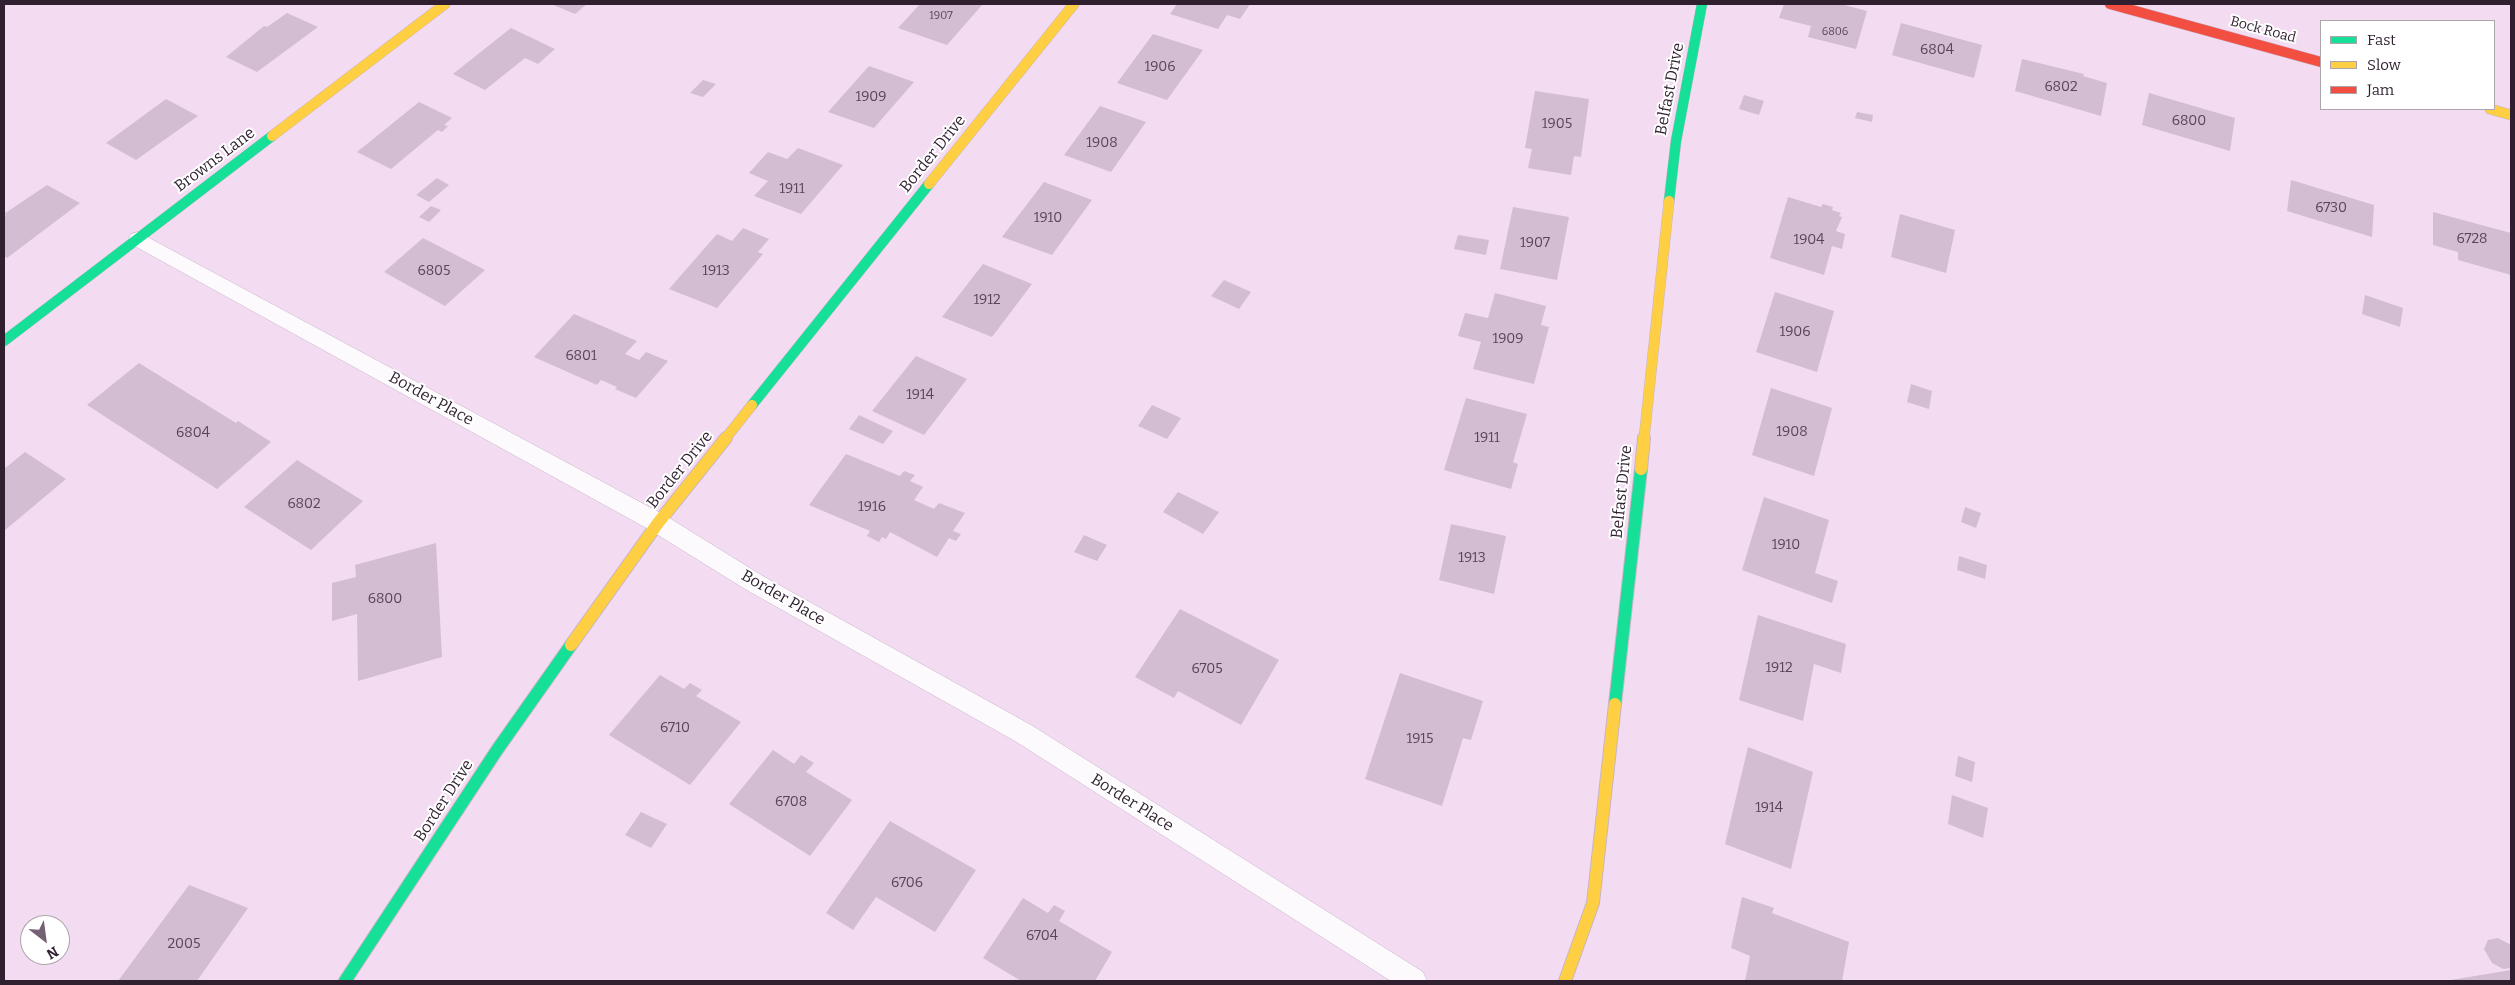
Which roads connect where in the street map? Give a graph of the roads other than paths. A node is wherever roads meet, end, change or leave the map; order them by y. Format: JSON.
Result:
{"nodes":[{"id":1,"x":445,"y":4,"type":"edge"},
{"id":2,"x":1074,"y":4,"type":"edge"},
{"id":3,"x":1702,"y":4,"type":"edge"},
{"id":4,"x":2110,"y":4,"type":"edge"},
{"id":5,"x":2320,"y":62,"type":"edge"},
{"id":6,"x":2494,"y":110,"type":"edge"},
{"id":7,"x":2511,"y":115,"type":"edge"},
{"id":8,"x":138,"y":239,"type":"junction"},
{"id":9,"x":4,"y":341,"type":"edge"},
{"id":10,"x":658,"y":523,"type":"junction"},
{"id":11,"x":345,"y":981,"type":"edge"},
{"id":12,"x":1414,"y":981,"type":"edge"},
{"id":13,"x":1565,"y":981,"type":"edge"}],
"edges":[{"from":1,"to":8,"type":"street","name":"Browns Lane"},
{"from":2,"to":10,"type":"street","name":"Border Drive"},
{"from":3,"to":13,"type":"street","name":"Belfast Drive"},
{"from":4,"to":5,"type":"street","name":"Bock Road"},
{"from":6,"to":7,"type":"street"},
{"from":8,"to":9,"type":"street","name":"Browns Lane"},
{"from":8,"to":10,"type":"lane","name":"Border Place"},
{"from":10,"to":11,"type":"street","name":"Border Drive"},
{"from":10,"to":12,"type":"lane","name":"Border Place"}]}
